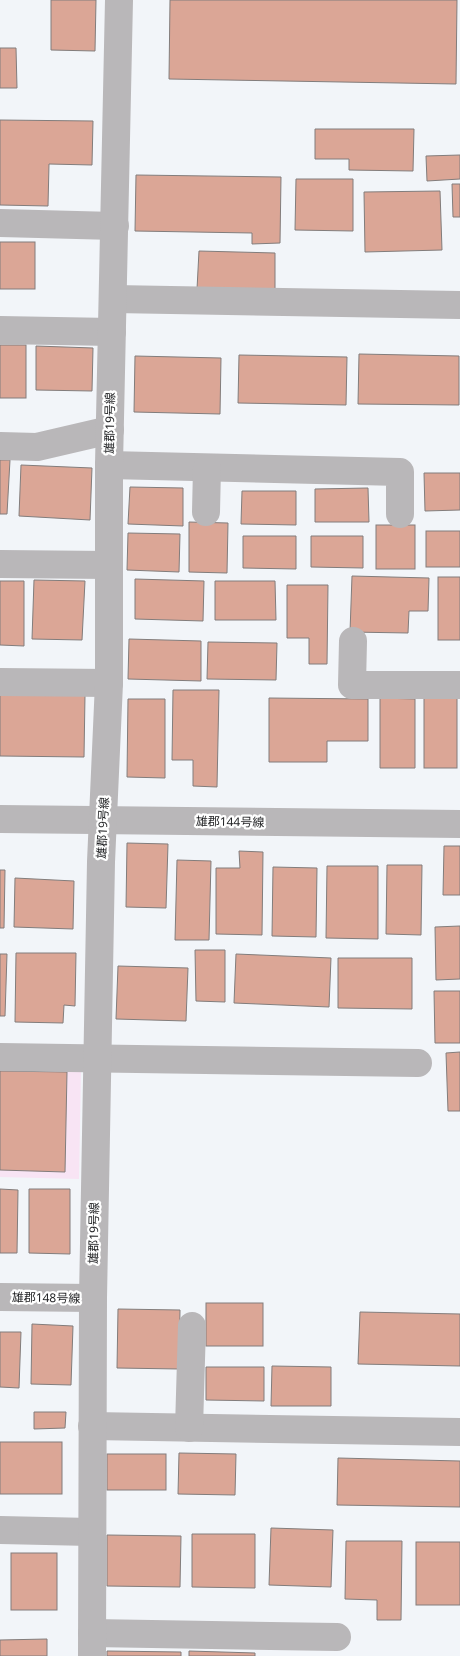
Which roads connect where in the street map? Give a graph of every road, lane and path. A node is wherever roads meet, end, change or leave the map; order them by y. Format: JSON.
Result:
{"nodes":[{"id":1,"x":119,"y":0,"type":"edge"},
{"id":2,"x":0,"y":223,"type":"edge"},
{"id":3,"x":115,"y":226,"type":"junction"},
{"id":4,"x":114,"y":299,"type":"junction"},
{"id":5,"x":459,"y":305,"type":"dead end"},
{"id":6,"x":0,"y":330,"type":"edge"},
{"id":7,"x":112,"y":332,"type":"junction"},
{"id":8,"x":110,"y":430,"type":"junction"},
{"id":9,"x":0,"y":446,"type":"edge"},
{"id":10,"x":109,"y":465,"type":"junction"},
{"id":11,"x":207,"y":468,"type":"junction"},
{"id":12,"x":206,"y":512,"type":"dead end"},
{"id":13,"x":400,"y":514,"type":"dead end"},
{"id":14,"x":0,"y":564,"type":"edge"},
{"id":15,"x":109,"y":565,"type":"junction"},
{"id":16,"x":353,"y":641,"type":"dead end"},
{"id":17,"x":0,"y":682,"type":"edge"},
{"id":18,"x":109,"y":684,"type":"junction"},
{"id":19,"x":460,"y":685,"type":"edge"},
{"id":20,"x":0,"y":819,"type":"edge"},
{"id":21,"x":104,"y":821,"type":"junction"},
{"id":22,"x":460,"y":824,"type":"edge"},
{"id":23,"x":0,"y":1057,"type":"edge"},
{"id":24,"x":97,"y":1058,"type":"junction"},
{"id":25,"x":418,"y":1063,"type":"dead end"},
{"id":26,"x":0,"y":1297,"type":"edge"},
{"id":27,"x":93,"y":1298,"type":"junction"},
{"id":28,"x":192,"y":1326,"type":"dead end"},
{"id":29,"x":92,"y":1426,"type":"junction"},
{"id":30,"x":189,"y":1428,"type":"junction"},
{"id":31,"x":460,"y":1432,"type":"edge"},
{"id":32,"x":0,"y":1530,"type":"edge"},
{"id":33,"x":91,"y":1532,"type":"junction"},
{"id":34,"x":337,"y":1637,"type":"dead end"},
{"id":35,"x":92,"y":1645,"type":"edge"}],
"edges":[{"from":1,"to":3,"type":"street","name":"雄郡19号線"},
{"from":2,"to":3,"type":"street"},
{"from":3,"to":4,"type":"street","name":"雄郡19号線"},
{"from":4,"to":5,"type":"street"},
{"from":4,"to":7,"type":"street","name":"雄郡19号線"},
{"from":6,"to":7,"type":"street"},
{"from":7,"to":8,"type":"street","name":"雄郡19号線"},
{"from":8,"to":9,"type":"street"},
{"from":8,"to":10,"type":"street","name":"雄郡19号線"},
{"from":10,"to":11,"type":"street"},
{"from":10,"to":15,"type":"street","name":"雄郡19号線"},
{"from":11,"to":12,"type":"street"},
{"from":11,"to":13,"type":"street"},
{"from":14,"to":15,"type":"street"},
{"from":15,"to":18,"type":"street","name":"雄郡19号線"},
{"from":16,"to":19,"type":"street"},
{"from":17,"to":18,"type":"street"},
{"from":18,"to":21,"type":"street","name":"雄郡19号線"},
{"from":20,"to":21,"type":"street","name":"雄郡144号線"},
{"from":21,"to":22,"type":"street","name":"雄郡144号線"},
{"from":21,"to":24,"type":"street","name":"雄郡19号線"},
{"from":23,"to":24,"type":"street"},
{"from":24,"to":25,"type":"street"},
{"from":24,"to":27,"type":"street","name":"雄郡19号線"},
{"from":26,"to":27,"type":"street","name":"雄郡148号線"},
{"from":27,"to":29,"type":"street","name":"雄郡19号線"},
{"from":28,"to":30,"type":"street"},
{"from":29,"to":30,"type":"street"},
{"from":29,"to":33,"type":"street","name":"雄郡19号線"},
{"from":30,"to":31,"type":"street"},
{"from":32,"to":33,"type":"street"},
{"from":33,"to":35,"type":"street","name":"雄郡19号線"},
{"from":34,"to":35,"type":"street"}]}
